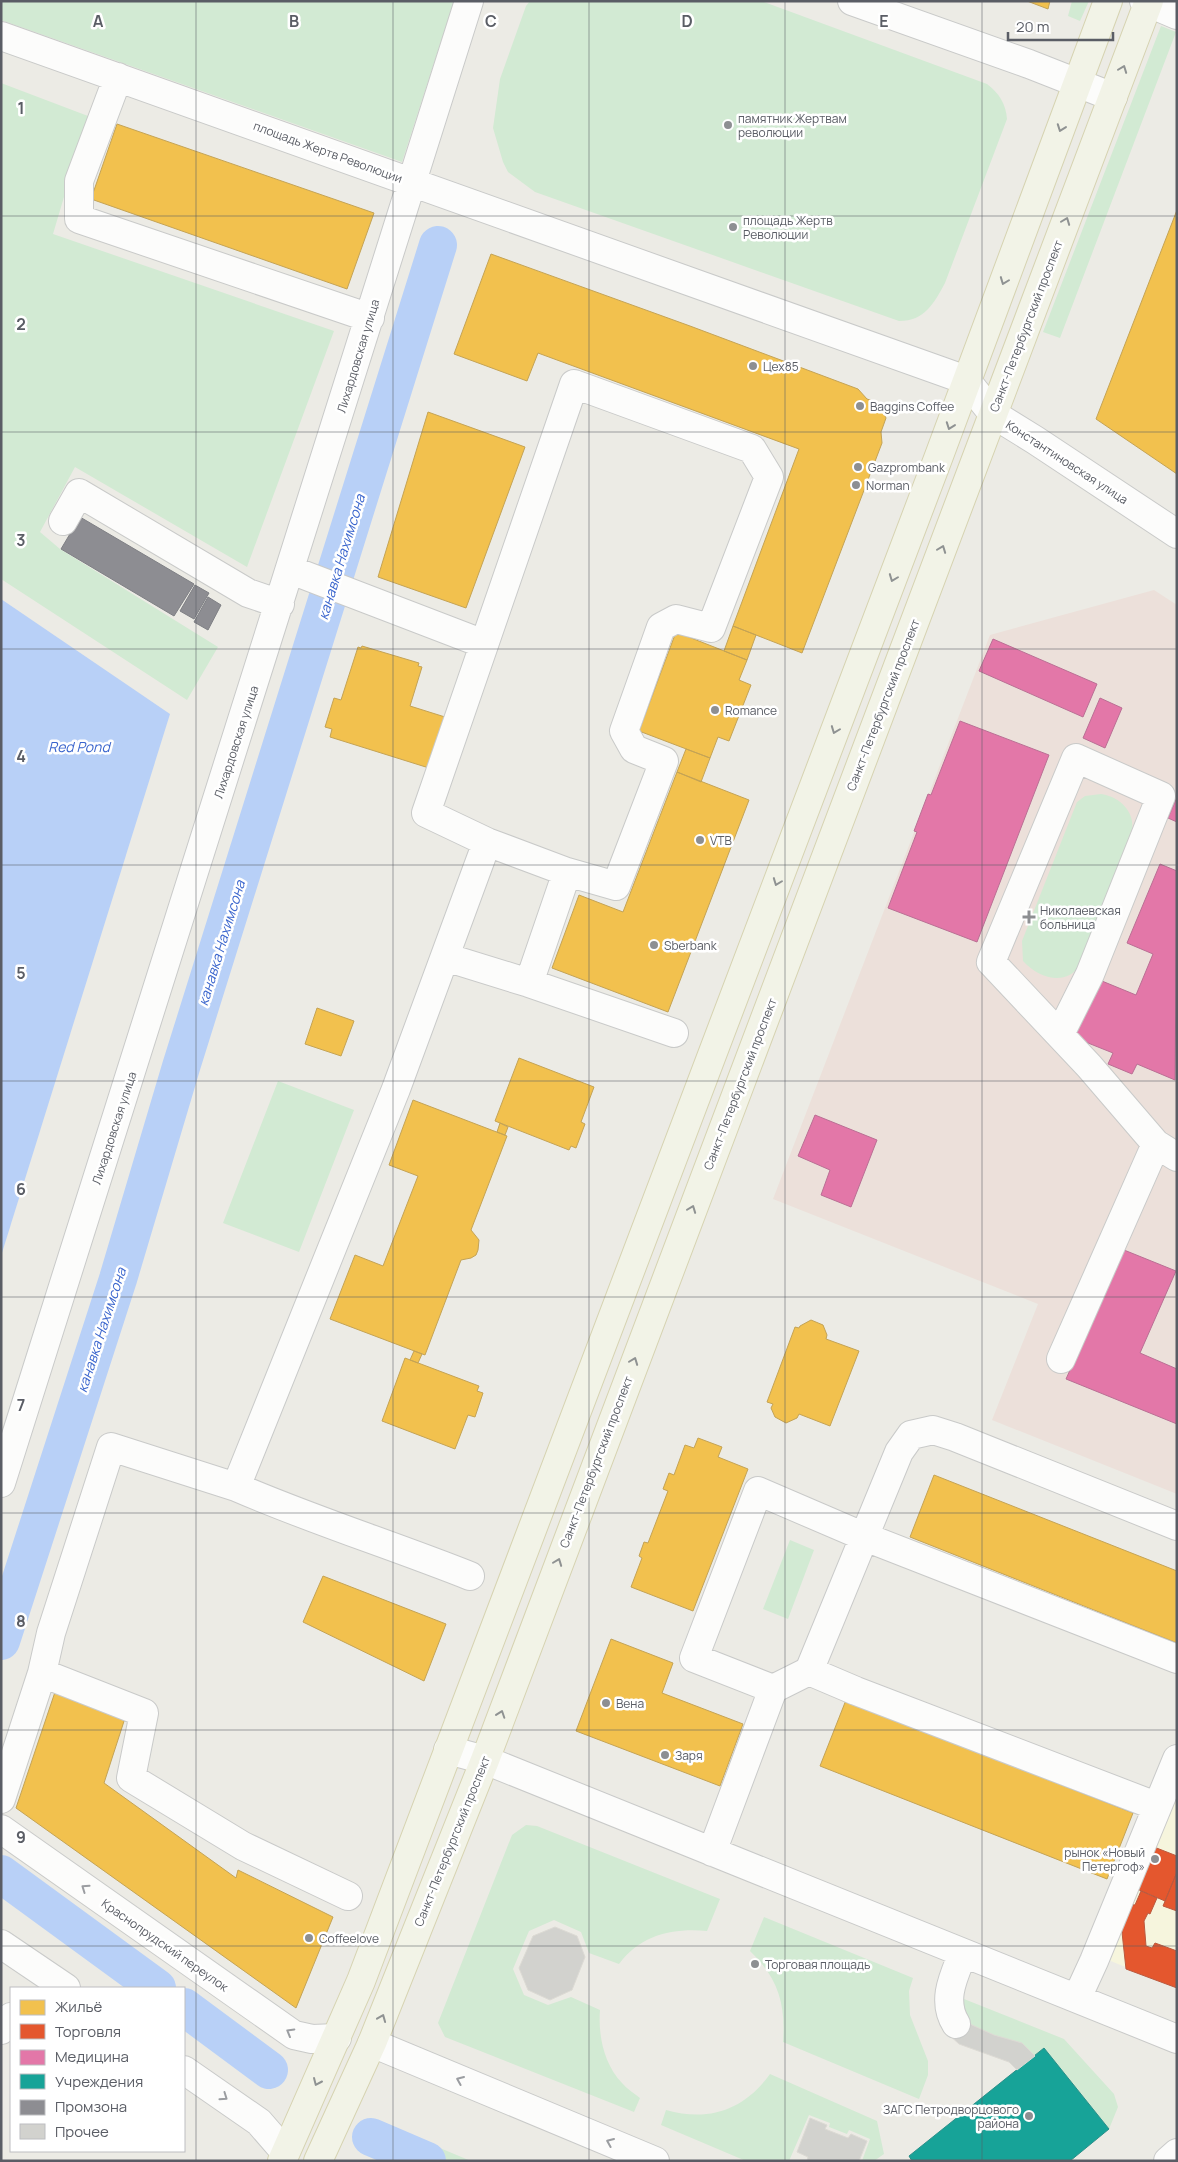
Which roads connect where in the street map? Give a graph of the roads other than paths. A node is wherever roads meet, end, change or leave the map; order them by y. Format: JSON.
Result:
{"nodes":[{"id":1,"x":469,"y":1,"type":"edge"},
{"id":2,"x":852,"y":1,"type":"edge"},
{"id":3,"x":1108,"y":1,"type":"edge"},
{"id":4,"x":1147,"y":2,"type":"edge"},
{"id":5,"x":1177,"y":15,"type":"edge"},
{"id":6,"x":1,"y":36,"type":"edge"},
{"id":7,"x":118,"y":77,"type":"junction"},
{"id":8,"x":1077,"y":83,"type":"junction"},
{"id":9,"x":1113,"y":97,"type":"junction"},
{"id":10,"x":412,"y":182,"type":"junction"},
{"id":11,"x":370,"y":318,"type":"junction"},
{"id":12,"x":966,"y":380,"type":"junction"},
{"id":13,"x":993,"y":414,"type":"junction"},
{"id":14,"x":63,"y":521,"type":"dead end"},
{"id":15,"x":1177,"y":534,"type":"edge"},
{"id":16,"x":301,"y":574,"type":"junction"},
{"id":17,"x":280,"y":604,"type":"junction"},
{"id":18,"x":484,"y":644,"type":"junction"},
{"id":19,"x":486,"y":842,"type":"junction"},
{"id":20,"x":567,"y":872,"type":"junction"},
{"id":21,"x":444,"y":957,"type":"junction"},
{"id":22,"x":529,"y":983,"type":"junction"},
{"id":23,"x":674,"y":1033,"type":"dead end"},
{"id":24,"x":1060,"y":1034,"type":"junction"},
{"id":25,"x":1167,"y":1150,"type":"edge"},
{"id":26,"x":1061,"y":1359,"type":"dead end"},
{"id":27,"x":1,"y":1483,"type":"edge"},
{"id":28,"x":236,"y":1487,"type":"junction"},
{"id":29,"x":1177,"y":1526,"type":"edge"},
{"id":30,"x":865,"y":1537,"type":"junction"},
{"id":31,"x":470,"y":1576,"type":"dead end"},
{"id":32,"x":1177,"y":1660,"type":"edge"},
{"id":33,"x":809,"y":1671,"type":"junction"},
{"id":34,"x":42,"y":1673,"type":"junction"},
{"id":35,"x":773,"y":1689,"type":"junction"},
{"id":36,"x":448,"y":1750,"type":"junction"},
{"id":37,"x":1177,"y":1759,"type":"edge"},
{"id":38,"x":485,"y":1760,"type":"junction"},
{"id":39,"x":1,"y":1798,"type":"edge"},
{"id":40,"x":1156,"y":1806,"type":"junction"},
{"id":41,"x":1,"y":1829,"type":"edge"},
{"id":42,"x":712,"y":1852,"type":"junction"},
{"id":43,"x":348,"y":1896,"type":"dead end"},
{"id":44,"x":1,"y":1944,"type":"edge"},
{"id":45,"x":963,"y":1953,"type":"junction"},
{"id":46,"x":38,"y":1981,"type":"edge"},
{"id":47,"x":62,"y":1987,"type":"edge"},
{"id":48,"x":1077,"y":1998,"type":"junction"},
{"id":49,"x":10,"y":2018,"type":"edge"},
{"id":50,"x":956,"y":2024,"type":"dead end"},
{"id":51,"x":1,"y":2030,"type":"edge"},
{"id":52,"x":337,"y":2038,"type":"junction"},
{"id":53,"x":1177,"y":2039,"type":"edge"},
{"id":54,"x":372,"y":2043,"type":"junction"},
{"id":55,"x":185,"y":2071,"type":"edge"},
{"id":56,"x":1177,"y":2153,"type":"edge"},
{"id":57,"x":284,"y":2157,"type":"edge"},
{"id":58,"x":318,"y":2161,"type":"edge"},
{"id":59,"x":655,"y":2161,"type":"edge"},
{"id":60,"x":1168,"y":2161,"type":"edge"}],
"edges":[{"from":1,"to":10,"type":"street","name":"Лихардовская улица"},
{"from":2,"to":8,"type":"street"},
{"from":3,"to":8,"type":"main road"},
{"from":4,"to":5,"type":"street"},
{"from":9,"to":4,"type":"main road","name":"Санкт-Петербургский проспект","one_way":true},
{"from":6,"to":7,"type":"street","name":"площадь Жертв Революции"},
{"from":7,"to":10,"type":"street","name":"площадь Жертв Революции"},
{"from":7,"to":11,"type":"street"},
{"from":8,"to":9,"type":"street"},
{"from":8,"to":12,"type":"main road","one_way":true},
{"from":13,"to":9,"type":"main road","name":"Санкт-Петербургский проспект","one_way":true},
{"from":10,"to":11,"type":"street","name":"Лихардовская улица"},
{"from":10,"to":12,"type":"street","name":"площадь Жертв Революции"},
{"from":11,"to":16,"type":"street","name":"Лихардовская улица"},
{"from":12,"to":13,"type":"street","name":"Константиновская улица"},
{"from":12,"to":36,"type":"main road","one_way":true},
{"from":13,"to":15,"type":"street","name":"Константиновская улица"},
{"from":38,"to":13,"type":"main road","name":"Санкт-Петербургский проспект","one_way":true},
{"from":14,"to":17,"type":"street"},
{"from":16,"to":17,"type":"street","name":"Лихардовская улица"},
{"from":16,"to":18,"type":"street"},
{"from":17,"to":27,"type":"street","name":"Лихардовская улица"},
{"from":18,"to":19,"type":"street"},
{"from":18,"to":20,"type":"street"},
{"from":19,"to":20,"type":"street"},
{"from":19,"to":21,"type":"street"},
{"from":20,"to":22,"type":"street"},
{"from":21,"to":22,"type":"street"},
{"from":21,"to":28,"type":"street"},
{"from":22,"to":23,"type":"street"},
{"from":24,"to":24,"type":"street"},
{"from":24,"to":25,"type":"street"},
{"from":25,"to":26,"type":"street"},
{"from":28,"to":31,"type":"street"},
{"from":28,"to":34,"type":"street"},
{"from":29,"to":30,"type":"street"},
{"from":30,"to":32,"type":"street"},
{"from":30,"to":33,"type":"street"},
{"from":30,"to":35,"type":"street"},
{"from":33,"to":35,"type":"street"},
{"from":33,"to":40,"type":"street"},
{"from":34,"to":39,"type":"street"},
{"from":34,"to":43,"type":"street"},
{"from":35,"to":42,"type":"street"},
{"from":36,"to":38,"type":"street"},
{"from":36,"to":52,"type":"main road"},
{"from":37,"to":40,"type":"street"},
{"from":38,"to":42,"type":"street"},
{"from":54,"to":38,"type":"main road","name":"Санкт-Петербургский проспект","one_way":true},
{"from":40,"to":48,"type":"street"},
{"from":52,"to":41,"type":"street","name":"Краснопрудский переулок","one_way":true},
{"from":42,"to":45,"type":"street"},
{"from":44,"to":46,"type":"street"},
{"from":45,"to":48,"type":"street"},
{"from":45,"to":50,"type":"street"},
{"from":46,"to":47,"type":"street"},
{"from":48,"to":53,"type":"street"},
{"from":49,"to":51,"type":"street"},
{"from":52,"to":57,"type":"main road","one_way":true},
{"from":54,"to":58,"type":"main road","name":"Санкт-Петербургский проспект"},
{"from":59,"to":54,"type":"street","one_way":true},
{"from":55,"to":57,"type":"street","one_way":true},
{"from":56,"to":60,"type":"street"}]}
